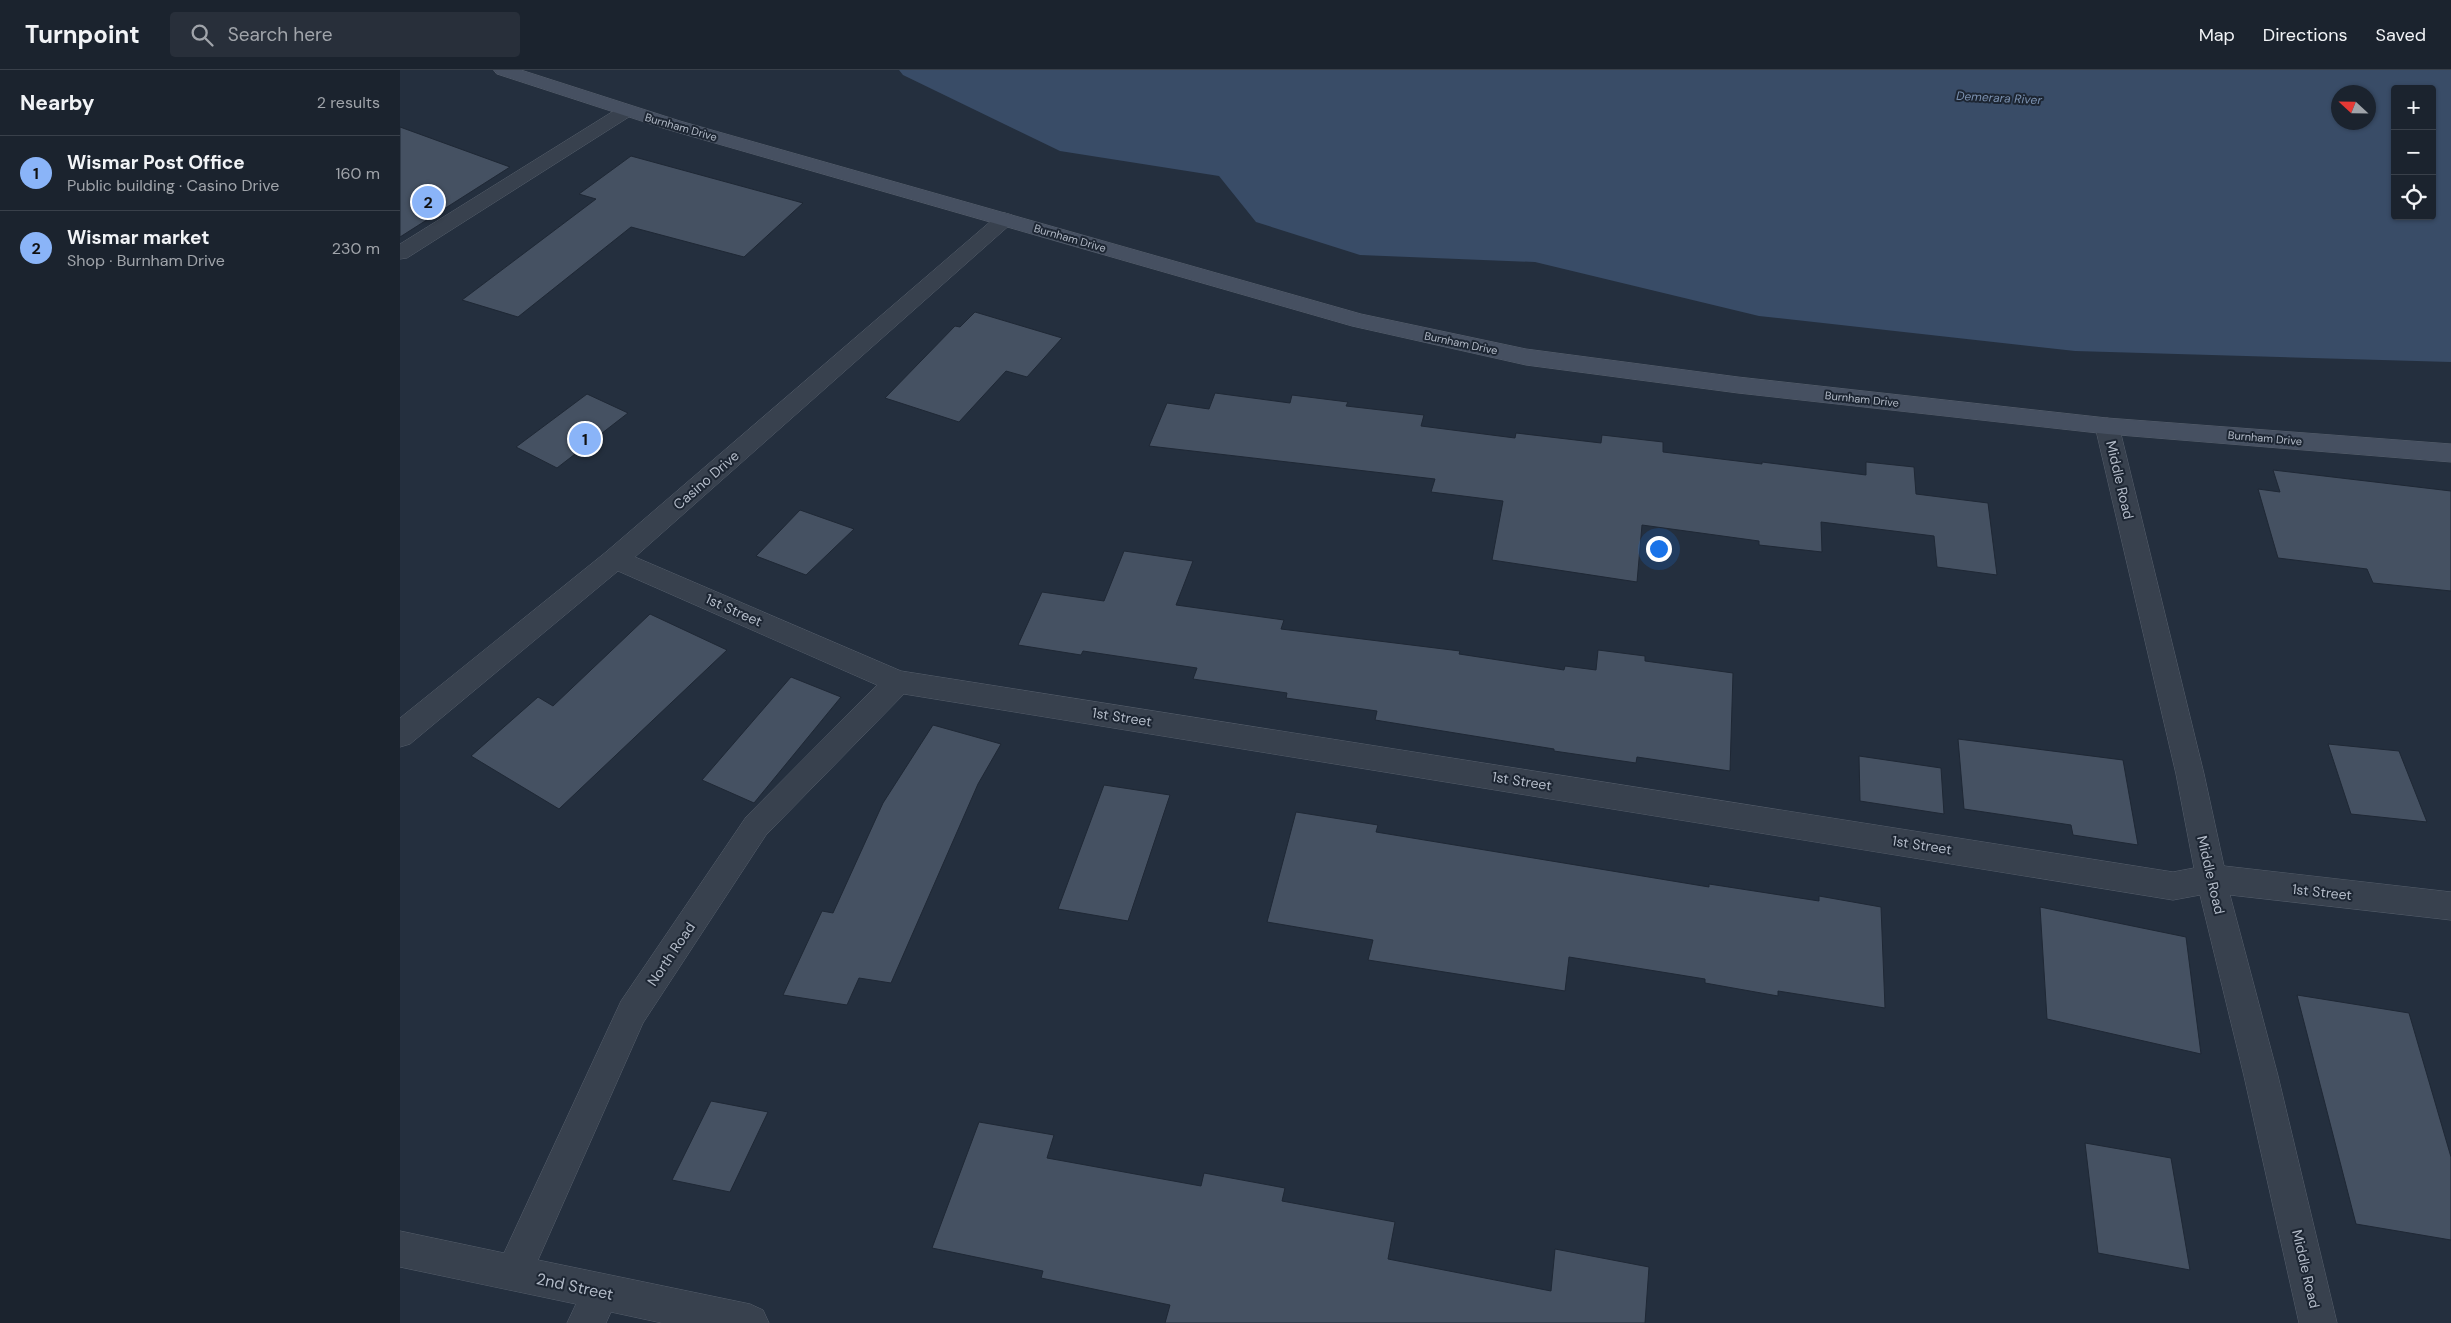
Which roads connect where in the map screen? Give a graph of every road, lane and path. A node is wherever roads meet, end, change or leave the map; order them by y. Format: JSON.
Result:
{"nodes":[{"id":1,"x":504,"y":70,"type":"edge"},
{"id":2,"x":626,"y":111,"type":"junction"},
{"id":3,"x":1006,"y":219,"type":"junction"},
{"id":4,"x":400,"y":253,"type":"edge"},
{"id":5,"x":2107,"y":426,"type":"junction"},
{"id":6,"x":2451,"y":453,"type":"edge"},
{"id":7,"x":616,"y":558,"type":"junction"},
{"id":8,"x":898,"y":682,"type":"junction"},
{"id":9,"x":400,"y":735,"type":"edge"},
{"id":10,"x":2211,"y":879,"type":"junction"},
{"id":11,"x":2451,"y":906,"type":"edge"},
{"id":12,"x":400,"y":1249,"type":"edge"},
{"id":13,"x":514,"y":1273,"type":"junction"},
{"id":14,"x":594,"y":1308,"type":"edge"},
{"id":15,"x":750,"y":1323,"type":"edge"},
{"id":16,"x":2318,"y":1323,"type":"edge"}],
"edges":[{"from":1,"to":2,"type":"street","name":"Burnham Drive"},
{"from":2,"to":3,"type":"street","name":"Burnham Drive"},
{"from":2,"to":4,"type":"street"},
{"from":3,"to":5,"type":"street","name":"Burnham Drive"},
{"from":3,"to":7,"type":"street","name":"Casino Drive"},
{"from":5,"to":6,"type":"street","name":"Burnham Drive"},
{"from":5,"to":10,"type":"street","name":"Middle Road"},
{"from":7,"to":8,"type":"street","name":"1st Street"},
{"from":7,"to":9,"type":"street","name":"Casino Drive"},
{"from":8,"to":10,"type":"street","name":"1st Street"},
{"from":8,"to":13,"type":"street","name":"North Road"},
{"from":10,"to":11,"type":"street","name":"1st Street"},
{"from":10,"to":16,"type":"street","name":"Middle Road"},
{"from":12,"to":13,"type":"street","name":"2nd Street"},
{"from":13,"to":14,"type":"street","name":"2nd Street"},
{"from":14,"to":15,"type":"street","name":"2nd Street"}]}
